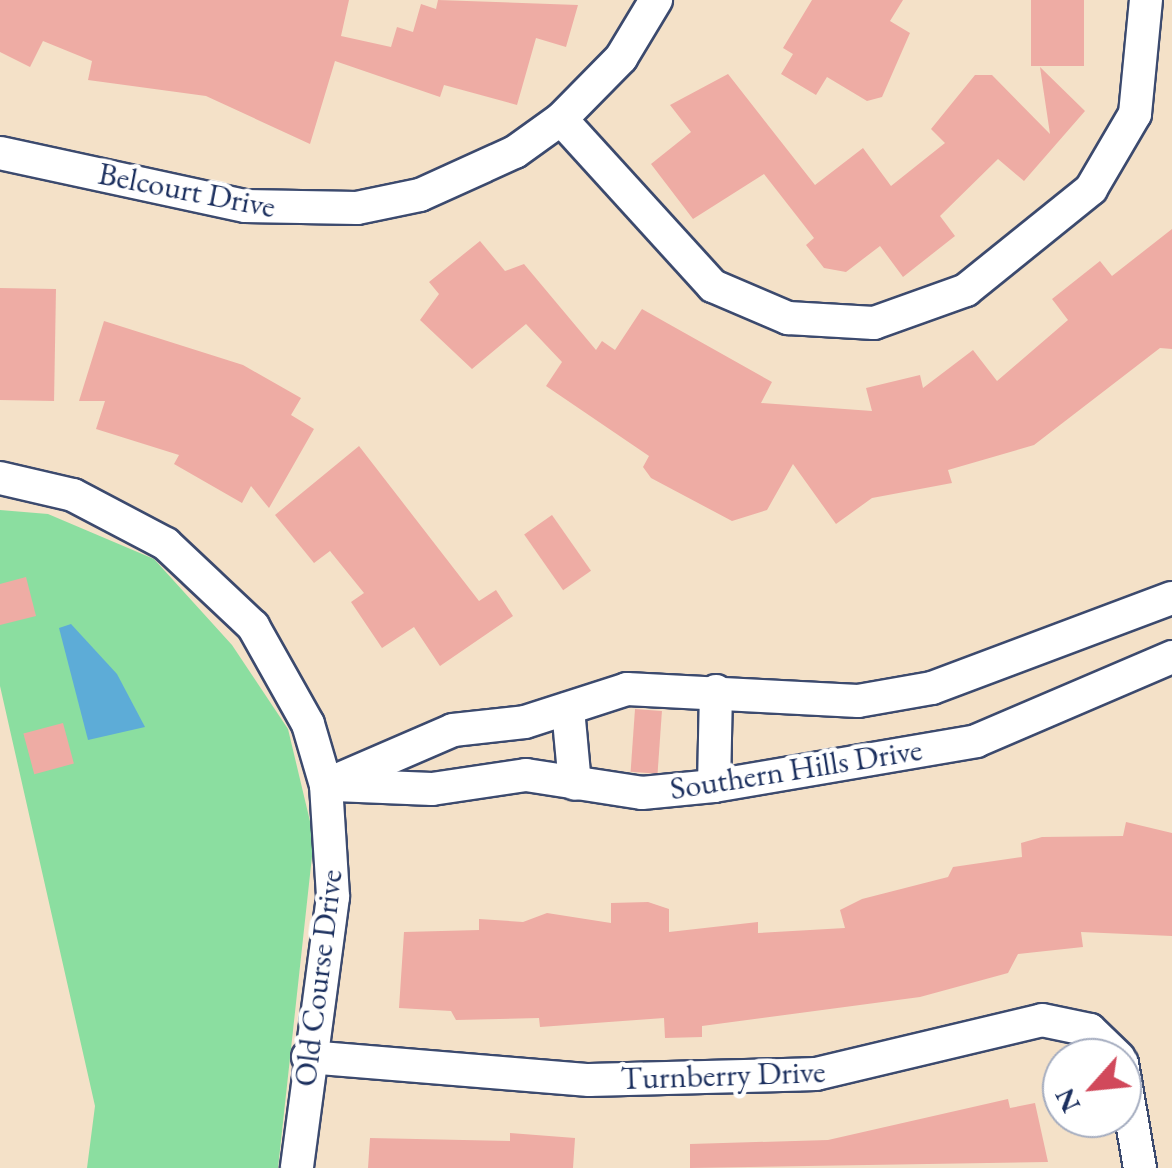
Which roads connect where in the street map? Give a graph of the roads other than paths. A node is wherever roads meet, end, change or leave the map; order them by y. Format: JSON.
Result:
{"nodes":[{"id":1,"x":656,"y":0,"type":"edge"},
{"id":2,"x":1146,"y":0,"type":"edge"},
{"id":3,"x":561,"y":120,"type":"junction"},
{"id":4,"x":0,"y":153,"type":"edge"},
{"id":5,"x":0,"y":478,"type":"edge"},
{"id":6,"x":1172,"y":598,"type":"edge"},
{"id":7,"x":1172,"y":657,"type":"edge"},
{"id":8,"x":716,"y":691,"type":"junction"},
{"id":9,"x":568,"y":709,"type":"junction"},
{"id":10,"x":574,"y":784,"type":"junction"},
{"id":11,"x":326,"y":785,"type":"junction"},
{"id":12,"x":714,"y":786,"type":"junction"},
{"id":13,"x":1098,"y":1038,"type":"edge"},
{"id":14,"x":308,"y":1058,"type":"junction"},
{"id":15,"x":1134,"y":1138,"type":"edge"},
{"id":16,"x":297,"y":1168,"type":"edge"},
{"id":17,"x":1140,"y":1168,"type":"edge"}],
"edges":[{"from":1,"to":3,"type":"street","name":"Belcourt Drive"},
{"from":2,"to":3,"type":"street"},
{"from":3,"to":4,"type":"street","name":"Belcourt Drive"},
{"from":5,"to":11,"type":"street","name":"Old Course Drive"},
{"from":6,"to":8,"type":"street","name":"Southern Hills Drive"},
{"from":7,"to":12,"type":"street","name":"Southern Hills Drive"},
{"from":8,"to":9,"type":"street","name":"Southern Hills Drive"},
{"from":8,"to":12,"type":"street"},
{"from":9,"to":10,"type":"street"},
{"from":9,"to":11,"type":"street","name":"Southern Hills Drive"},
{"from":10,"to":11,"type":"street","name":"Southern Hills Drive"},
{"from":10,"to":12,"type":"street","name":"Southern Hills Drive"},
{"from":11,"to":14,"type":"street","name":"Old Course Drive"},
{"from":13,"to":14,"type":"street","name":"Turnberry Drive"},
{"from":14,"to":16,"type":"street","name":"Old Course Drive"},
{"from":15,"to":17,"type":"street","name":"Turnberry Drive"}]}
